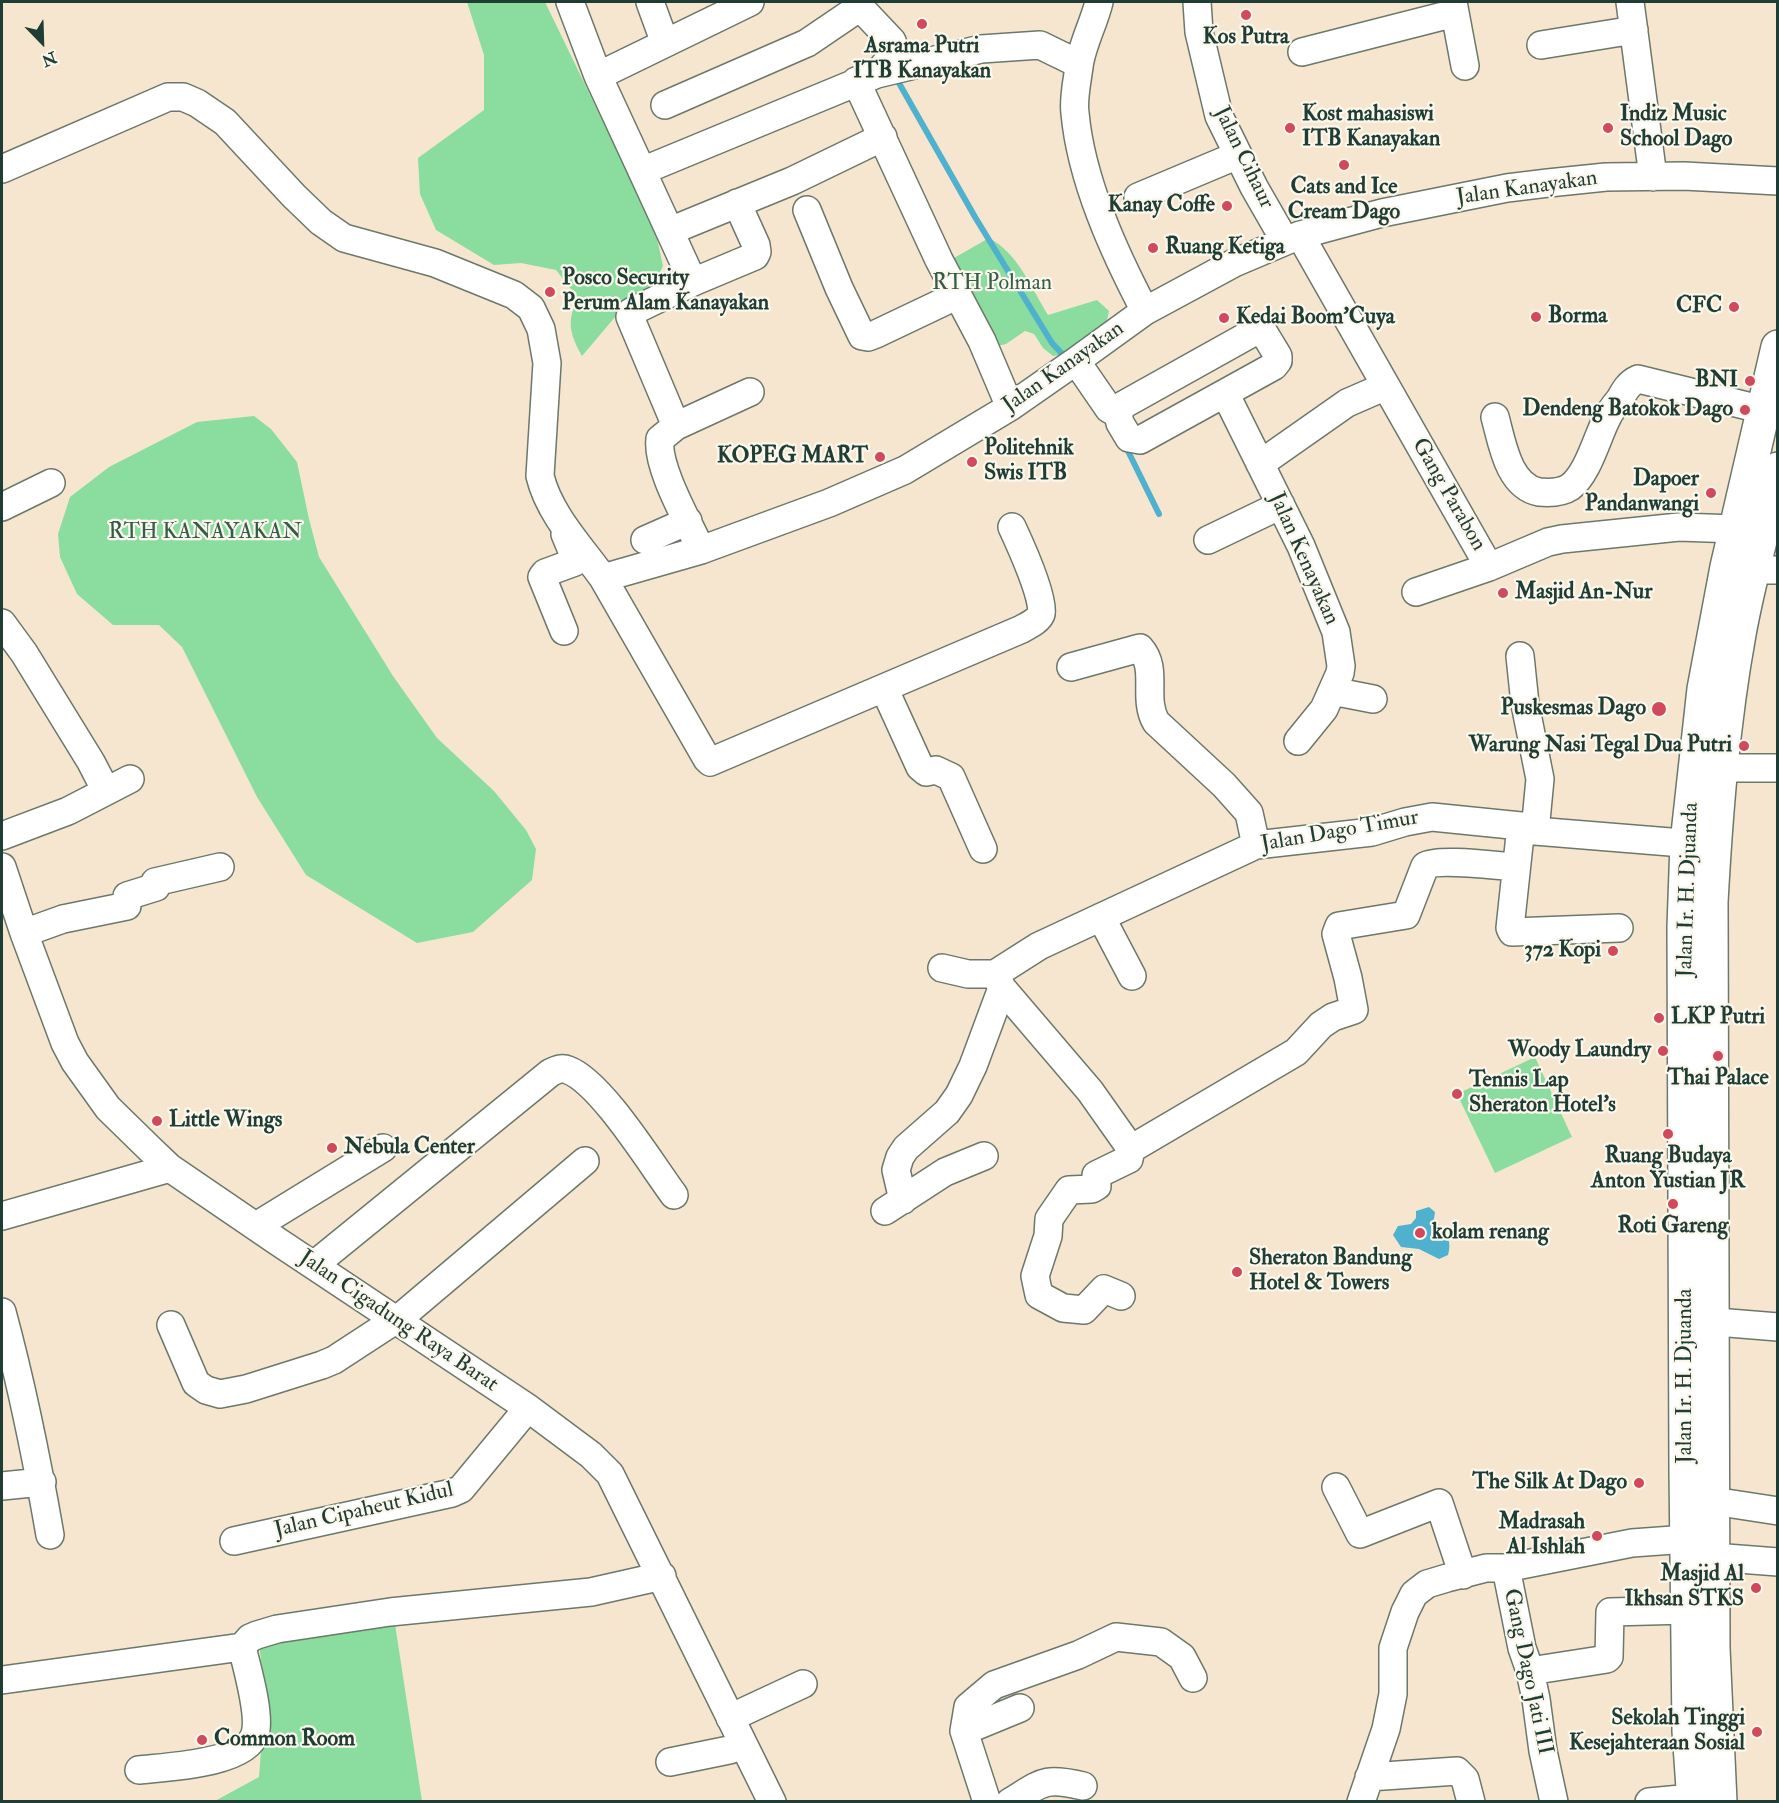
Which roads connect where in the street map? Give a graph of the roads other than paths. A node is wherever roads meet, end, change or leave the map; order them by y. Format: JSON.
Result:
{"nodes":[{"id":1,"x":570,"y":2,"type":"edge"},
{"id":2,"x":650,"y":2,"type":"edge"},
{"id":3,"x":750,"y":2,"type":"edge"},
{"id":4,"x":1099,"y":2,"type":"edge"},
{"id":5,"x":1197,"y":2,"type":"edge"},
{"id":6,"x":1630,"y":2,"type":"edge"},
{"id":7,"x":857,"y":4,"type":"edge"},
{"id":8,"x":1454,"y":7,"type":"edge"},
{"id":9,"x":1634,"y":30,"type":"junction"},
{"id":10,"x":665,"y":43,"type":"junction"},
{"id":11,"x":1541,"y":45,"type":"dead end"},
{"id":12,"x":1302,"y":52,"type":"dead end"},
{"id":13,"x":1079,"y":64,"type":"junction"},
{"id":14,"x":1465,"y":66,"type":"dead end"},
{"id":15,"x":598,"y":76,"type":"junction"},
{"id":16,"x":867,"y":78,"type":"junction"},
{"id":17,"x":665,"y":105,"type":"dead end"},
{"id":18,"x":883,"y":137,"type":"junction"},
{"id":19,"x":1238,"y":155,"type":"junction"},
{"id":20,"x":2,"y":169,"type":"edge"},
{"id":21,"x":642,"y":171,"type":"junction"},
{"id":22,"x":1653,"y":177,"type":"junction"},
{"id":23,"x":1778,"y":181,"type":"edge"},
{"id":24,"x":1138,"y":196,"type":"dead end"},
{"id":25,"x":737,"y":203,"type":"junction"},
{"id":26,"x":807,"y":210,"type":"dead end"},
{"id":27,"x":670,"y":231,"type":"junction"},
{"id":28,"x":1293,"y":238,"type":"junction"},
{"id":29,"x":693,"y":282,"type":"junction"},
{"id":30,"x":958,"y":295,"type":"junction"},
{"id":31,"x":1145,"y":311,"type":"junction"},
{"id":32,"x":1778,"y":347,"type":"edge"},
{"id":33,"x":1076,"y":362,"type":"junction"},
{"id":34,"x":1386,"y":386,"type":"junction"},
{"id":35,"x":750,"y":392,"type":"dead end"},
{"id":36,"x":1225,"y":393,"type":"junction"},
{"id":37,"x":1010,"y":407,"type":"junction"},
{"id":38,"x":1764,"y":410,"type":"junction"},
{"id":39,"x":1118,"y":414,"type":"junction"},
{"id":40,"x":1495,"y":417,"type":"dead end"},
{"id":41,"x":676,"y":426,"type":"junction"},
{"id":42,"x":1260,"y":464,"type":"junction"},
{"id":43,"x":1778,"y":469,"type":"edge"},
{"id":44,"x":51,"y":483,"type":"dead end"},
{"id":45,"x":551,"y":503,"type":"junction"},
{"id":46,"x":1281,"y":505,"type":"junction"},
{"id":47,"x":2,"y":507,"type":"edge"},
{"id":48,"x":688,"y":521,"type":"junction"},
{"id":49,"x":1759,"y":526,"type":"edge"},
{"id":50,"x":1012,"y":527,"type":"dead end"},
{"id":51,"x":645,"y":540,"type":"dead end"},
{"id":52,"x":1208,"y":540,"type":"dead end"},
{"id":53,"x":701,"y":550,"type":"junction"},
{"id":54,"x":1490,"y":567,"type":"junction"},
{"id":55,"x":1753,"y":569,"type":"edge"},
{"id":56,"x":603,"y":578,"type":"junction"},
{"id":57,"x":1416,"y":592,"type":"dead end"},
{"id":58,"x":2,"y":623,"type":"edge"},
{"id":59,"x":564,"y":631,"type":"dead end"},
{"id":60,"x":1520,"y":656,"type":"dead end"},
{"id":61,"x":1071,"y":668,"type":"dead end"},
{"id":62,"x":884,"y":688,"type":"junction"},
{"id":63,"x":1332,"y":691,"type":"junction"},
{"id":64,"x":1373,"y":699,"type":"dead end"},
{"id":65,"x":1298,"y":741,"type":"dead end"},
{"id":66,"x":1720,"y":768,"type":"junction"},
{"id":67,"x":1778,"y":768,"type":"edge"},
{"id":68,"x":130,"y":779,"type":"dead end"},
{"id":69,"x":106,"y":791,"type":"junction"},
{"id":70,"x":1528,"y":828,"type":"junction"},
{"id":71,"x":2,"y":836,"type":"edge"},
{"id":72,"x":1701,"y":844,"type":"junction"},
{"id":73,"x":1256,"y":845,"type":"junction"},
{"id":74,"x":983,"y":849,"type":"dead end"},
{"id":75,"x":2,"y":867,"type":"edge"},
{"id":76,"x":220,"y":867,"type":"dead end"},
{"id":77,"x":1516,"y":867,"type":"junction"},
{"id":78,"x":1101,"y":917,"type":"junction"},
{"id":79,"x":1619,"y":928,"type":"dead end"},
{"id":80,"x":24,"y":933,"type":"junction"},
{"id":81,"x":942,"y":968,"type":"dead end"},
{"id":82,"x":1132,"y":976,"type":"dead end"},
{"id":83,"x":999,"y":981,"type":"junction"},
{"id":84,"x":383,"y":1148,"type":"dead end"},
{"id":85,"x":1131,"y":1149,"type":"junction"},
{"id":86,"x":984,"y":1156,"type":"dead end"},
{"id":87,"x":585,"y":1161,"type":"dead end"},
{"id":88,"x":170,"y":1168,"type":"junction"},
{"id":89,"x":674,"y":1194,"type":"dead end"},
{"id":90,"x":2,"y":1216,"type":"edge"},
{"id":91,"x":256,"y":1226,"type":"junction"},
{"id":92,"x":314,"y":1265,"type":"junction"},
{"id":93,"x":1121,"y":1296,"type":"dead end"},
{"id":94,"x":2,"y":1312,"type":"edge"},
{"id":95,"x":395,"y":1321,"type":"junction"},
{"id":96,"x":1698,"y":1321,"type":"junction"},
{"id":97,"x":171,"y":1325,"type":"dead end"},
{"id":98,"x":1778,"y":1327,"type":"edge"},
{"id":99,"x":528,"y":1408,"type":"junction"},
{"id":100,"x":42,"y":1482,"type":"junction"},
{"id":101,"x":2,"y":1486,"type":"edge"},
{"id":102,"x":1336,"y":1487,"type":"dead end"},
{"id":103,"x":1713,"y":1501,"type":"junction"},
{"id":104,"x":1778,"y":1511,"type":"edge"},
{"id":105,"x":50,"y":1535,"type":"dead end"},
{"id":106,"x":234,"y":1541,"type":"dead end"},
{"id":107,"x":1700,"y":1548,"type":"junction"},
{"id":108,"x":1778,"y":1562,"type":"edge"},
{"id":109,"x":1506,"y":1568,"type":"junction"},
{"id":110,"x":1463,"y":1575,"type":"junction"},
{"id":111,"x":662,"y":1576,"type":"junction"},
{"id":112,"x":1688,"y":1610,"type":"junction"},
{"id":113,"x":242,"y":1647,"type":"junction"},
{"id":114,"x":1530,"y":1671,"type":"junction"},
{"id":115,"x":1193,"y":1678,"type":"dead end"},
{"id":116,"x":2,"y":1680,"type":"edge"},
{"id":117,"x":803,"y":1684,"type":"dead end"},
{"id":118,"x":1020,"y":1708,"type":"dead end"},
{"id":119,"x":730,"y":1718,"type":"junction"},
{"id":120,"x":964,"y":1731,"type":"junction"},
{"id":121,"x":743,"y":1745,"type":"junction"},
{"id":122,"x":670,"y":1762,"type":"dead end"},
{"id":123,"x":139,"y":1770,"type":"dead end"},
{"id":124,"x":1083,"y":1786,"type":"dead end"},
{"id":125,"x":1365,"y":1789,"type":"edge"},
{"id":126,"x":1707,"y":1799,"type":"edge"},
{"id":127,"x":772,"y":1802,"type":"edge"},
{"id":128,"x":987,"y":1802,"type":"edge"},
{"id":129,"x":1010,"y":1802,"type":"edge"},
{"id":130,"x":1471,"y":1802,"type":"edge"},
{"id":131,"x":1554,"y":1802,"type":"edge"},
{"id":132,"x":1649,"y":1802,"type":"edge"}],
"edges":[{"from":1,"to":15,"type":"street"},
{"from":2,"to":10,"type":"street"},
{"from":3,"to":10,"type":"street"},
{"from":4,"to":13,"type":"street"},
{"from":5,"to":19,"type":"street","name":"Jalan Cihaur"},
{"from":6,"to":9,"type":"street"},
{"from":7,"to":16,"type":"street"},
{"from":7,"to":17,"type":"street"},
{"from":8,"to":12,"type":"street"},
{"from":8,"to":14,"type":"street"},
{"from":9,"to":11,"type":"street"},
{"from":9,"to":22,"type":"street"},
{"from":10,"to":15,"type":"street"},
{"from":13,"to":16,"type":"street"},
{"from":13,"to":31,"type":"street"},
{"from":15,"to":21,"type":"street"},
{"from":16,"to":18,"type":"street"},
{"from":16,"to":21,"type":"street"},
{"from":18,"to":25,"type":"street"},
{"from":18,"to":30,"type":"street"},
{"from":19,"to":24,"type":"street"},
{"from":19,"to":28,"type":"street","name":"Jalan Cihaur"},
{"from":20,"to":45,"type":"street"},
{"from":21,"to":27,"type":"street"},
{"from":22,"to":23,"type":"street","name":"Jalan Kanayakan"},
{"from":22,"to":28,"type":"street","name":"Jalan Kanayakan"},
{"from":25,"to":27,"type":"street"},
{"from":25,"to":29,"type":"street"},
{"from":26,"to":30,"type":"street"},
{"from":27,"to":29,"type":"street"},
{"from":28,"to":31,"type":"street","name":"Jalan Kanayakan"},
{"from":28,"to":34,"type":"street","name":"Gang Parabon"},
{"from":29,"to":41,"type":"street"},
{"from":30,"to":37,"type":"street"},
{"from":31,"to":33,"type":"street","name":"Jalan Kanayakan"},
{"from":32,"to":38,"type":"main road","name":"Jalan Ir. H. Djuanda"},
{"from":33,"to":37,"type":"street","name":"Jalan Kanayakan"},
{"from":33,"to":39,"type":"street"},
{"from":34,"to":42,"type":"street"},
{"from":34,"to":54,"type":"street","name":"Gang Parabon"},
{"from":35,"to":41,"type":"street"},
{"from":36,"to":39,"type":"street"},
{"from":36,"to":39,"type":"street"},
{"from":36,"to":42,"type":"street","name":"Jalan Kenayakan"},
{"from":37,"to":53,"type":"street","name":"Jalan Kanayakan"},
{"from":38,"to":40,"type":"street"},
{"from":38,"to":49,"type":"main road","name":"Jalan Ir. H. Djuanda"},
{"from":41,"to":48,"type":"street"},
{"from":42,"to":46,"type":"street","name":"Jalan Kenayakan"},
{"from":43,"to":49,"type":"main road","name":"Jalan Ir. H. Djuanda"},
{"from":44,"to":47,"type":"street"},
{"from":45,"to":56,"type":"street"},
{"from":45,"to":59,"type":"street"},
{"from":46,"to":52,"type":"street"},
{"from":46,"to":63,"type":"street","name":"Jalan Kenayakan"},
{"from":48,"to":51,"type":"street"},
{"from":48,"to":53,"type":"street"},
{"from":49,"to":54,"type":"street","name":"Gang Parabon"},
{"from":49,"to":55,"type":"main road","name":"Jalan Ir. H. Djuanda"},
{"from":50,"to":62,"type":"street"},
{"from":53,"to":56,"type":"street","name":"Jalan Kanayakan"},
{"from":54,"to":57,"type":"street"},
{"from":55,"to":66,"type":"main road","name":"Jalan Ir. H. Djuanda"},
{"from":55,"to":72,"type":"main road","name":"Jalan Ir. H. Djuanda"},
{"from":56,"to":62,"type":"street"},
{"from":58,"to":69,"type":"street"},
{"from":60,"to":70,"type":"street"},
{"from":61,"to":73,"type":"street"},
{"from":62,"to":74,"type":"street"},
{"from":63,"to":64,"type":"street"},
{"from":63,"to":65,"type":"street","name":"Jalan Kenayakan"},
{"from":66,"to":67,"type":"street"},
{"from":66,"to":72,"type":"main road","name":"Jalan Ir. H. Djuanda"},
{"from":68,"to":69,"type":"street"},
{"from":69,"to":71,"type":"street"},
{"from":70,"to":72,"type":"street","name":"Jalan Dago Timur"},
{"from":70,"to":73,"type":"street","name":"Jalan Dago Timur"},
{"from":70,"to":77,"type":"street"},
{"from":72,"to":96,"type":"main road","name":"Jalan Ir. H. Djuanda"},
{"from":73,"to":78,"type":"street","name":"Jalan Dago Timur"},
{"from":75,"to":80,"type":"street","name":"Jalan Cigadung Raya Barat"},
{"from":76,"to":80,"type":"street"},
{"from":77,"to":79,"type":"street"},
{"from":77,"to":85,"type":"street"},
{"from":78,"to":82,"type":"street"},
{"from":78,"to":83,"type":"street","name":"Jalan Dago Timur"},
{"from":80,"to":88,"type":"street","name":"Jalan Cigadung Raya Barat"},
{"from":81,"to":83,"type":"street"},
{"from":83,"to":85,"type":"street"},
{"from":83,"to":86,"type":"street"},
{"from":84,"to":91,"type":"street"},
{"from":85,"to":93,"type":"street"},
{"from":87,"to":95,"type":"street"},
{"from":88,"to":90,"type":"street"},
{"from":88,"to":91,"type":"street","name":"Jalan Cigadung Raya Barat"},
{"from":89,"to":92,"type":"street"},
{"from":91,"to":92,"type":"street","name":"Jalan Cigadung Raya Barat"},
{"from":92,"to":95,"type":"street","name":"Jalan Cigadung Raya Barat"},
{"from":94,"to":100,"type":"street"},
{"from":95,"to":97,"type":"street"},
{"from":95,"to":99,"type":"street","name":"Jalan Cigadung Raya Barat"},
{"from":96,"to":98,"type":"street"},
{"from":96,"to":103,"type":"main road","name":"Jalan Ir. H. Djuanda"},
{"from":96,"to":107,"type":"main road","name":"Jalan Ir. H. Djuanda"},
{"from":99,"to":106,"type":"street","name":"Jalan Cipaheut Kidul"},
{"from":99,"to":111,"type":"street","name":"Jalan Cigadung Raya Barat"},
{"from":100,"to":101,"type":"street"},
{"from":100,"to":105,"type":"street"},
{"from":102,"to":110,"type":"street"},
{"from":103,"to":104,"type":"street"},
{"from":103,"to":107,"type":"main road","name":"Jalan Ir. H. Djuanda"},
{"from":107,"to":108,"type":"street"},
{"from":107,"to":109,"type":"street"},
{"from":107,"to":112,"type":"main road","name":"Jalan Ir. H. Djuanda"},
{"from":107,"to":126,"type":"main road","name":"Jalan Ir. H. Djuanda"},
{"from":109,"to":110,"type":"street","name":"Gang Dago Jati III"},
{"from":109,"to":114,"type":"street","name":"Gang Dago Jati III"},
{"from":110,"to":125,"type":"street","name":"Gang Dago Jati III"},
{"from":111,"to":113,"type":"street"},
{"from":111,"to":119,"type":"street","name":"Jalan Cigadung Raya Barat"},
{"from":112,"to":114,"type":"street"},
{"from":112,"to":126,"type":"main road","name":"Jalan Ir. H. Djuanda"},
{"from":113,"to":116,"type":"street"},
{"from":113,"to":123,"type":"street"},
{"from":114,"to":131,"type":"street","name":"Gang Dago Jati III"},
{"from":115,"to":120,"type":"street"},
{"from":117,"to":119,"type":"street"},
{"from":118,"to":120,"type":"street"},
{"from":119,"to":121,"type":"street","name":"Jalan Cigadung Raya Barat"},
{"from":120,"to":128,"type":"street"},
{"from":121,"to":122,"type":"street"},
{"from":121,"to":127,"type":"street","name":"Jalan Cigadung Raya Barat"},
{"from":124,"to":129,"type":"street"},
{"from":125,"to":130,"type":"street"},
{"from":126,"to":132,"type":"street"}]}
